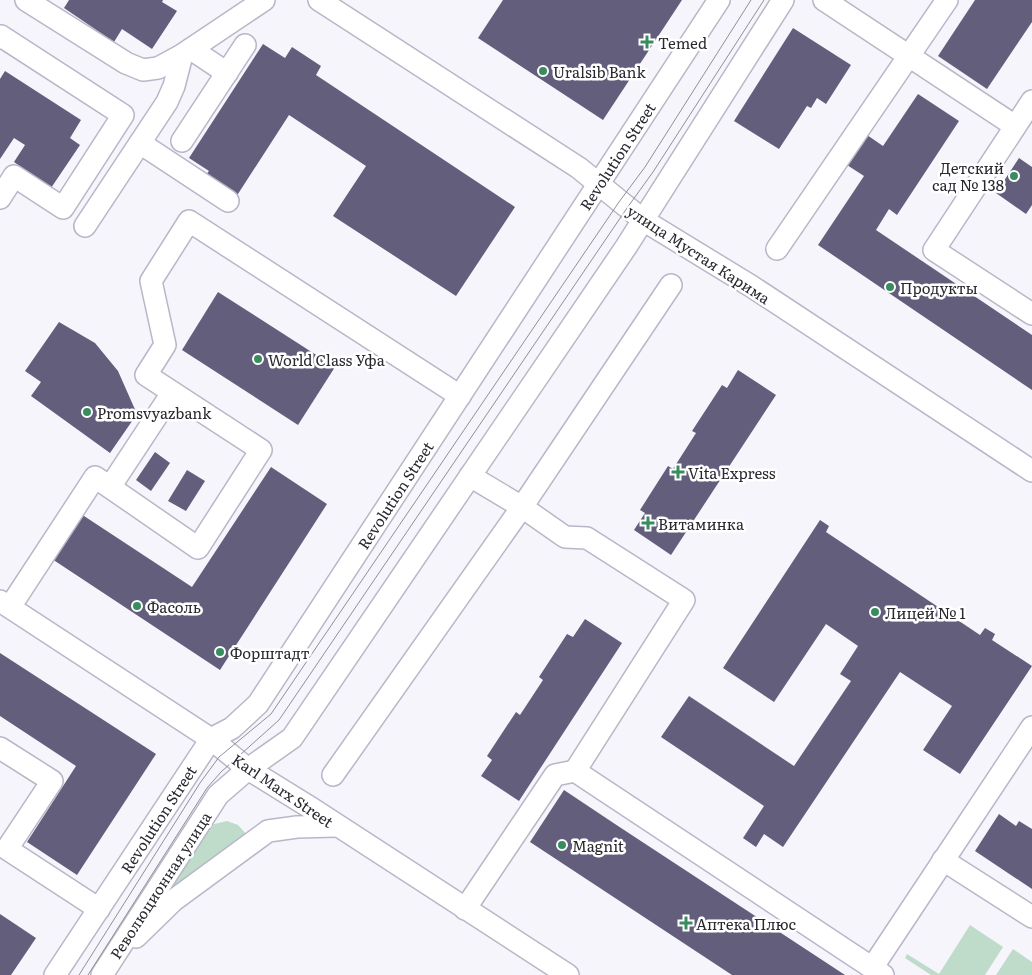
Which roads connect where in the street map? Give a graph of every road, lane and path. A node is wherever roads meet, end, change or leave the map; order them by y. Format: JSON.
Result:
{"nodes":[{"id":1,"x":26,"y":0,"type":"edge"},
{"id":2,"x":264,"y":0,"type":"edge"},
{"id":3,"x":319,"y":0,"type":"edge"},
{"id":4,"x":719,"y":0,"type":"edge"},
{"id":5,"x":783,"y":0,"type":"edge"},
{"id":6,"x":824,"y":0,"type":"edge"},
{"id":7,"x":947,"y":0,"type":"edge"},
{"id":8,"x":0,"y":38,"type":"edge"},
{"id":9,"x":246,"y":45,"type":"dead end"},
{"id":10,"x":186,"y":52,"type":"junction"},
{"id":11,"x":909,"y":56,"type":"junction"},
{"id":12,"x":227,"y":73,"type":"junction"},
{"id":13,"x":1032,"y":101,"type":"edge"},
{"id":14,"x":1015,"y":126,"type":"junction"},
{"id":15,"x":182,"y":141,"type":"dead end"},
{"id":16,"x":140,"y":143,"type":"junction"},
{"id":17,"x":598,"y":185,"type":"junction"},
{"id":18,"x":0,"y":198,"type":"edge"},
{"id":19,"x":228,"y":201,"type":"dead end"},
{"id":20,"x":643,"y":220,"type":"junction"},
{"id":21,"x":85,"y":226,"type":"dead end"},
{"id":22,"x":777,"y":249,"type":"dead end"},
{"id":23,"x":671,"y":285,"type":"dead end"},
{"id":24,"x":1032,"y":314,"type":"edge"},
{"id":25,"x":172,"y":393,"type":"junction"},
{"id":26,"x":460,"y":396,"type":"junction"},
{"id":27,"x":1032,"y":471,"type":"edge"},
{"id":28,"x":470,"y":476,"type":"junction"},
{"id":29,"x":110,"y":487,"type":"junction"},
{"id":30,"x":522,"y":506,"type":"junction"},
{"id":31,"x":5,"y":604,"type":"edge"},
{"id":32,"x":1032,"y":728,"type":"edge"},
{"id":33,"x":211,"y":738,"type":"junction"},
{"id":34,"x":0,"y":748,"type":"edge"},
{"id":35,"x":248,"y":769,"type":"junction"},
{"id":36,"x":575,"y":772,"type":"junction"},
{"id":37,"x":332,"y":775,"type":"dead end"},
{"id":38,"x":336,"y":826,"type":"junction"},
{"id":39,"x":4,"y":850,"type":"edge"},
{"id":40,"x":943,"y":860,"type":"junction"},
{"id":41,"x":99,"y":909,"type":"junction"},
{"id":42,"x":465,"y":909,"type":"junction"},
{"id":43,"x":1032,"y":917,"type":"edge"},
{"id":44,"x":106,"y":968,"type":"edge"},
{"id":45,"x":877,"y":972,"type":"edge"},
{"id":46,"x":55,"y":975,"type":"edge"},
{"id":47,"x":568,"y":975,"type":"edge"}],
"edges":[{"from":1,"to":10,"type":"street"},
{"from":2,"to":10,"type":"street"},
{"from":3,"to":17,"type":"street","name":"улица Мустая Карима"},
{"from":4,"to":17,"type":"street","name":"Revolution Street"},
{"from":5,"to":20,"type":"street","name":"Революционная улица"},
{"from":6,"to":11,"type":"street"},
{"from":7,"to":11,"type":"street"},
{"from":8,"to":18,"type":"street"},
{"from":9,"to":12,"type":"street"},
{"from":10,"to":12,"type":"street"},
{"from":10,"to":16,"type":"street"},
{"from":11,"to":14,"type":"street"},
{"from":11,"to":22,"type":"street"},
{"from":12,"to":15,"type":"street"},
{"from":13,"to":14,"type":"street"},
{"from":14,"to":24,"type":"street"},
{"from":16,"to":19,"type":"street"},
{"from":16,"to":21,"type":"street"},
{"from":17,"to":20,"type":"street","name":"улица Мустая Карима"},
{"from":17,"to":26,"type":"street","name":"Revolution Street"},
{"from":20,"to":27,"type":"street","name":"улица Мустая Карима"},
{"from":20,"to":28,"type":"street","name":"Революционная улица"},
{"from":23,"to":30,"type":"street"},
{"from":25,"to":26,"type":"street"},
{"from":25,"to":29,"type":"street"},
{"from":25,"to":29,"type":"street"},
{"from":26,"to":33,"type":"street","name":"Revolution Street"},
{"from":28,"to":30,"type":"street"},
{"from":28,"to":35,"type":"street","name":"Революционная улица"},
{"from":29,"to":31,"type":"street"},
{"from":30,"to":36,"type":"street"},
{"from":30,"to":37,"type":"street"},
{"from":31,"to":33,"type":"street","name":"Karl Marx Street"},
{"from":32,"to":40,"type":"street"},
{"from":33,"to":35,"type":"street","name":"Karl Marx Street"},
{"from":33,"to":41,"type":"street","name":"Revolution Street"},
{"from":34,"to":39,"type":"street"},
{"from":35,"to":38,"type":"street","name":"Karl Marx Street"},
{"from":35,"to":44,"type":"street","name":"Революционная улица"},
{"from":36,"to":42,"type":"street"},
{"from":36,"to":45,"type":"street"},
{"from":38,"to":42,"type":"street","name":"Karl Marx Street"},
{"from":38,"to":44,"type":"street"},
{"from":39,"to":41,"type":"street"},
{"from":40,"to":43,"type":"street"},
{"from":40,"to":45,"type":"street"},
{"from":41,"to":46,"type":"street","name":"Revolution Street"},
{"from":42,"to":47,"type":"street","name":"Karl Marx Street"}]}
